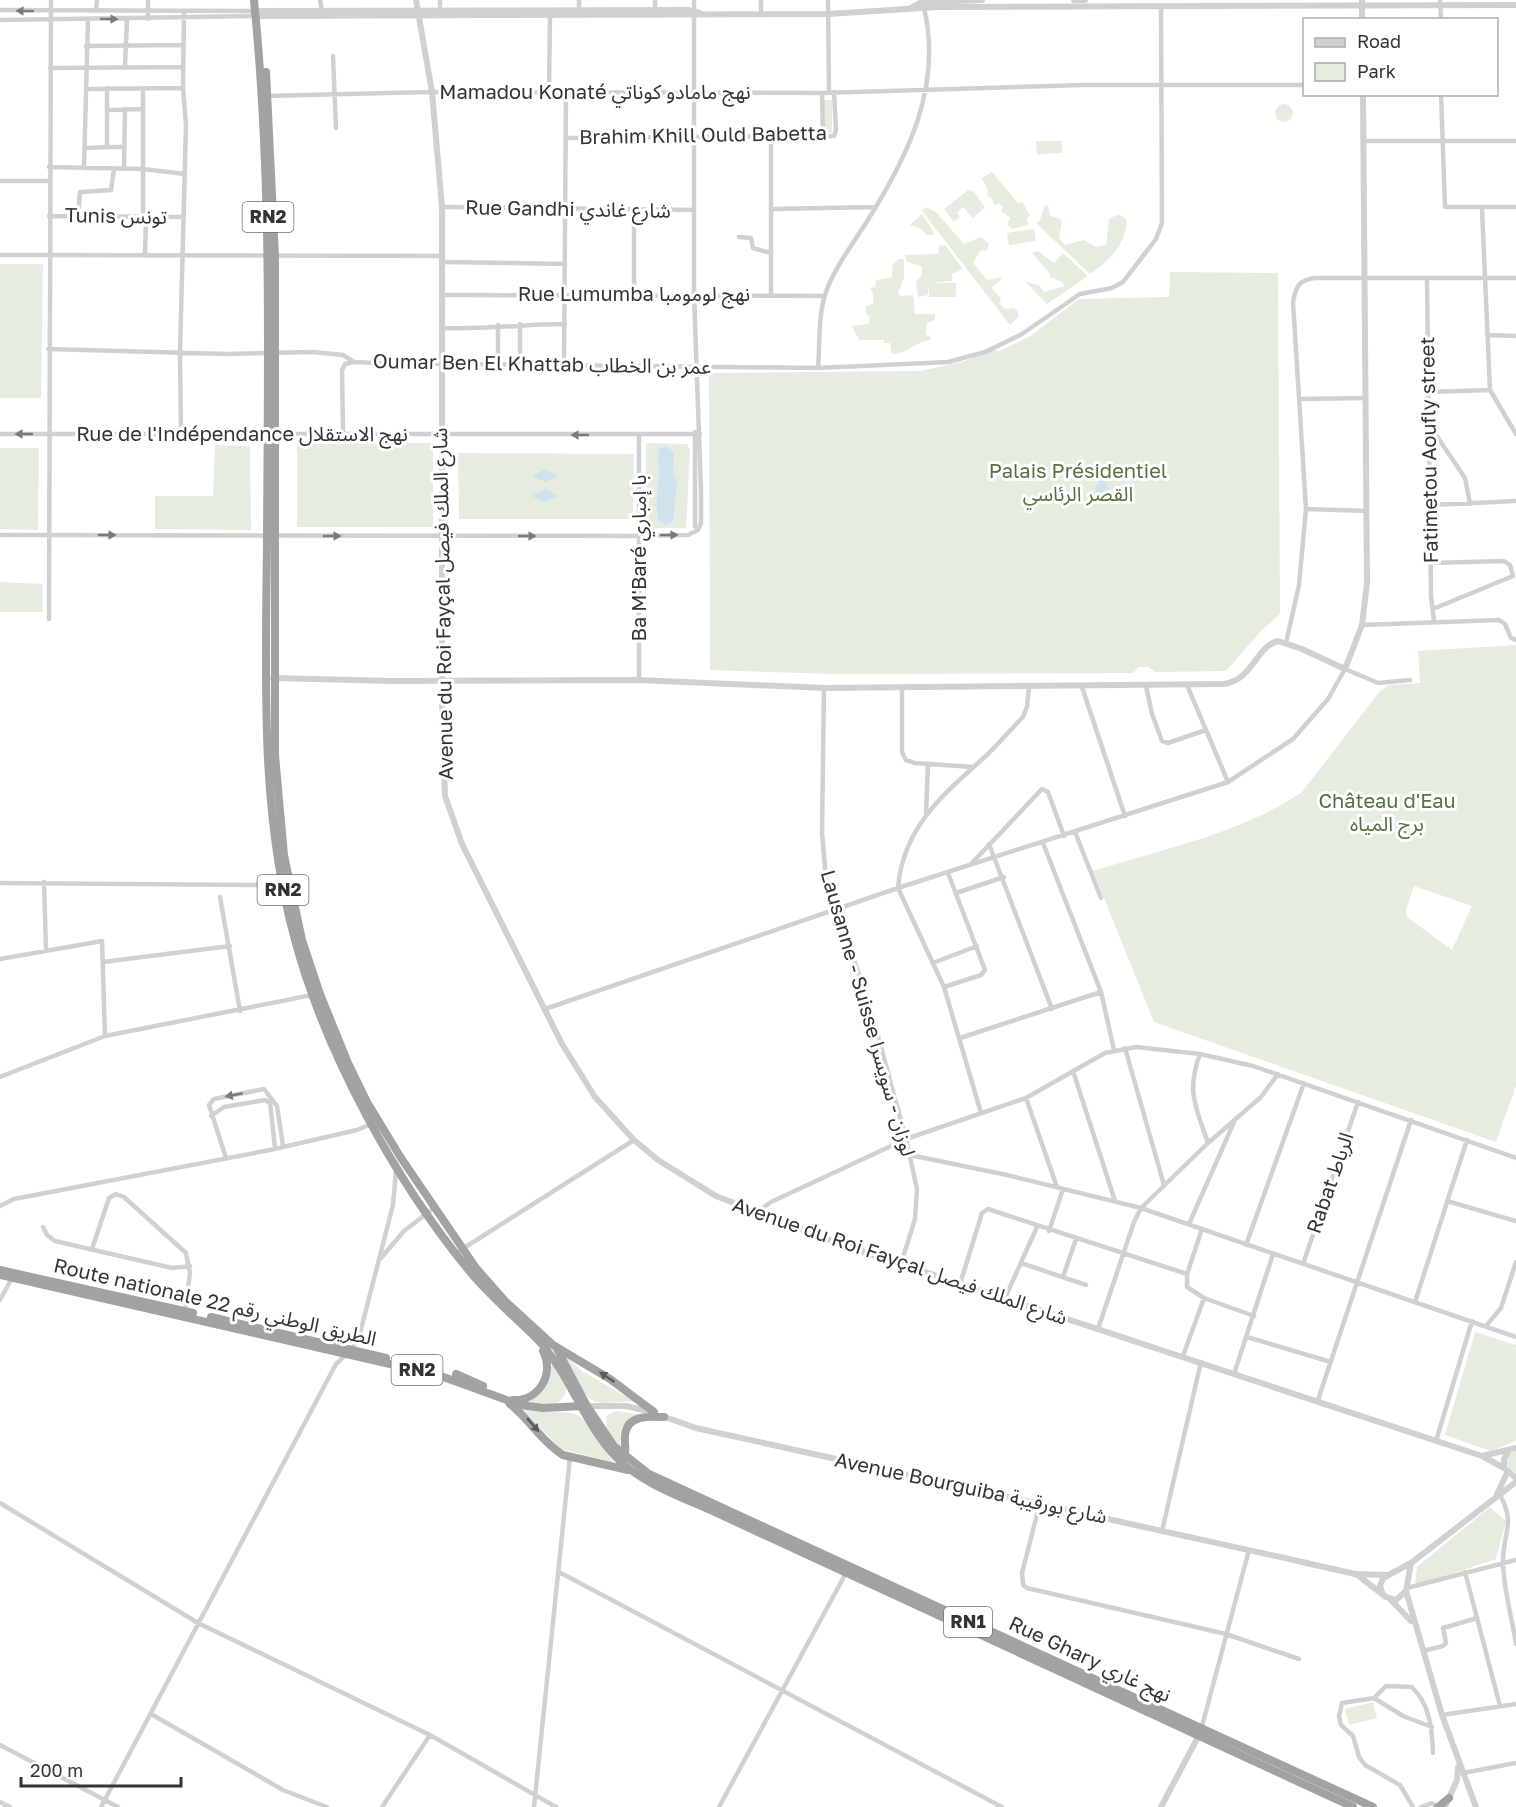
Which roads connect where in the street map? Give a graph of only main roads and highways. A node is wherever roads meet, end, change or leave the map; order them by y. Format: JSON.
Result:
{"nodes":[{"id":1,"x":254,"y":0,"type":"edge"},
{"id":2,"x":258,"y":0,"type":"edge"},
{"id":3,"x":258,"y":14,"type":"junction"},
{"id":4,"x":285,"y":883,"type":"junction"},
{"id":5,"x":375,"y":1121,"type":"junction"},
{"id":6,"x":431,"y":1211,"type":"junction"},
{"id":7,"x":459,"y":1251,"type":"junction"},
{"id":8,"x":0,"y":1270,"type":"edge"},
{"id":9,"x":5,"y":1277,"type":"edge"},
{"id":10,"x":184,"y":1314,"type":"junction"},
{"id":11,"x":539,"y":1341,"type":"junction"},
{"id":12,"x":556,"y":1348,"type":"junction"},
{"id":13,"x":503,"y":1398,"type":"junction"},
{"id":14,"x":584,"y":1406,"type":"junction"},
{"id":15,"x":654,"y":1412,"type":"road end"},
{"id":16,"x":664,"y":1417,"type":"road end"},
{"id":17,"x":623,"y":1460,"type":"junction"},
{"id":18,"x":612,"y":1465,"type":"junction"},
{"id":19,"x":634,"y":1472,"type":"junction"},
{"id":20,"x":1200,"y":1733,"type":"junction"},
{"id":21,"x":1271,"y":1764,"type":"junction"},
{"id":22,"x":1449,"y":1798,"type":"road end"},
{"id":23,"x":1353,"y":1807,"type":"edge"},
{"id":24,"x":1373,"y":1807,"type":"edge"},
{"id":25,"x":1438,"y":1807,"type":"edge"}],
"edges":[{"from":1,"to":3,"type":"highway","number":"RN2"},
{"from":2,"to":3,"type":"highway","number":"RN2"},
{"from":3,"to":4,"type":"highway","number":"RN2"},
{"from":4,"to":5,"type":"highway","number":"RN2"},
{"from":4,"to":5,"type":"highway","number":"RN2"},
{"from":5,"to":6,"type":"highway","number":"RN2"},
{"from":5,"to":6,"type":"highway","number":"RN2"},
{"from":6,"to":7,"type":"highway","number":"RN2"},
{"from":7,"to":11,"type":"highway","number":"RN2"},
{"from":7,"to":12,"type":"highway","number":"RN2"},
{"from":8,"to":10,"type":"highway","name":"Route nationale 22 الطريق الوطني رقم","number":"RN2"},
{"from":9,"to":10,"type":"highway","name":"Route nationale 22 الطريق الوطني رقم","number":"RN2"},
{"from":10,"to":13,"type":"highway","name":"Route nationale 22 الطريق الوطني رقم","number":"RN2"},
{"from":11,"to":13,"type":"highway"},
{"from":11,"to":14,"type":"highway","number":"RN2"},
{"from":12,"to":14,"type":"highway","number":"RN2"},
{"from":15,"to":12,"type":"highway","one_way":true},
{"from":13,"to":14,"type":"highway","number":"RN2"},
{"from":13,"to":18,"type":"highway","number":"RN2","one_way":true},
{"from":14,"to":17,"type":"highway","name":"Rue Ghary نهج غاري","number":"RN1"},
{"from":16,"to":17,"type":"highway"},
{"from":17,"to":18,"type":"highway"},
{"from":17,"to":19,"type":"highway","name":"Rue Ghary نهج غاري","number":"RN1"},
{"from":17,"to":20,"type":"highway","name":"Rue Ghary نهج غاري","number":"RN1"},
{"from":18,"to":19,"type":"highway","number":"RN2"},
{"from":19,"to":20,"type":"highway","name":"Rue Ghary نهج غاري","number":"RN1"},
{"from":20,"to":21,"type":"highway","name":"Rue Ghary نهج غاري","number":"RN1"},
{"from":21,"to":23,"type":"highway","name":"Rue Ghary نهج غاري","number":"RN1"},
{"from":21,"to":24,"type":"highway","name":"Rue Ghary نهج غاري","number":"RN1"},
{"from":22,"to":25,"type":"highway"}]}
